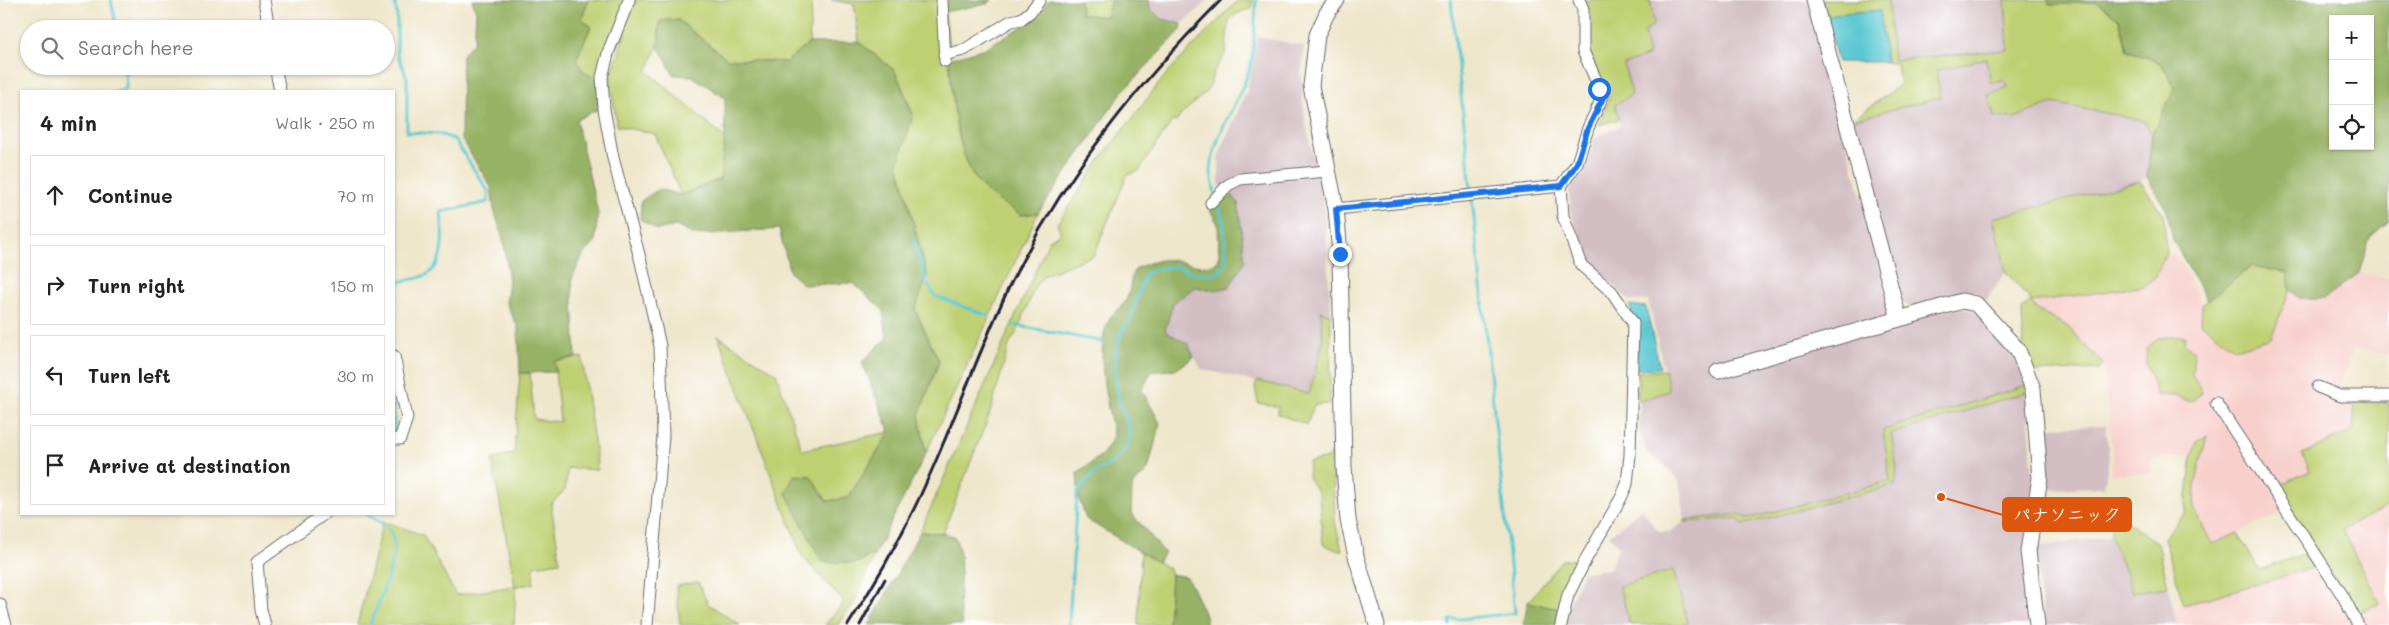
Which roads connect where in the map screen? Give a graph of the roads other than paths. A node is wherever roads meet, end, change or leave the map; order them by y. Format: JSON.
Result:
{"nodes":[{"id":1,"x":264,"y":0,"type":"edge"},
{"id":2,"x":629,"y":0,"type":"edge"},
{"id":3,"x":942,"y":0,"type":"edge"},
{"id":4,"x":1040,"y":0,"type":"edge"},
{"id":5,"x":1337,"y":0,"type":"edge"},
{"id":6,"x":1580,"y":0,"type":"edge"},
{"id":7,"x":1814,"y":0,"type":"edge"},
{"id":8,"x":267,"y":20,"type":"edge"},
{"id":9,"x":277,"y":75,"type":"edge"},
{"id":10,"x":280,"y":90,"type":"edge"},
{"id":11,"x":1328,"y":171,"type":"junction"},
{"id":12,"x":1561,"y":186,"type":"junction"},
{"id":13,"x":1211,"y":203,"type":"dead end"},
{"id":14,"x":1336,"y":209,"type":"junction"},
{"id":15,"x":1899,"y":319,"type":"junction"},
{"id":16,"x":395,"y":361,"type":"edge"},
{"id":17,"x":1718,"y":371,"type":"dead end"},
{"id":18,"x":2318,"y":386,"type":"dead end"},
{"id":19,"x":2389,"y":396,"type":"edge"},
{"id":20,"x":2216,"y":403,"type":"dead end"},
{"id":21,"x":397,"y":439,"type":"edge"},
{"id":22,"x":323,"y":515,"type":"edge"},
{"id":23,"x":0,"y":604,"type":"edge"},
{"id":24,"x":6,"y":625,"type":"edge"},
{"id":25,"x":265,"y":625,"type":"edge"},
{"id":26,"x":647,"y":625,"type":"edge"},
{"id":27,"x":1377,"y":625,"type":"edge"},
{"id":28,"x":1562,"y":625,"type":"edge"},
{"id":29,"x":2037,"y":625,"type":"edge"},
{"id":30,"x":2358,"y":625,"type":"edge"}],
"edges":[{"from":1,"to":8,"type":"street"},
{"from":2,"to":26,"type":"street"},
{"from":3,"to":4,"type":"street"},
{"from":5,"to":11,"type":"street"},
{"from":6,"to":12,"type":"street"},
{"from":7,"to":15,"type":"street"},
{"from":9,"to":10,"type":"street"},
{"from":11,"to":13,"type":"street"},
{"from":11,"to":14,"type":"street"},
{"from":12,"to":14,"type":"street"},
{"from":12,"to":28,"type":"street"},
{"from":14,"to":27,"type":"street"},
{"from":15,"to":17,"type":"street"},
{"from":15,"to":29,"type":"street"},
{"from":16,"to":21,"type":"street"},
{"from":18,"to":19,"type":"street"},
{"from":20,"to":30,"type":"street"},
{"from":22,"to":25,"type":"street"},
{"from":23,"to":24,"type":"street"}]}
